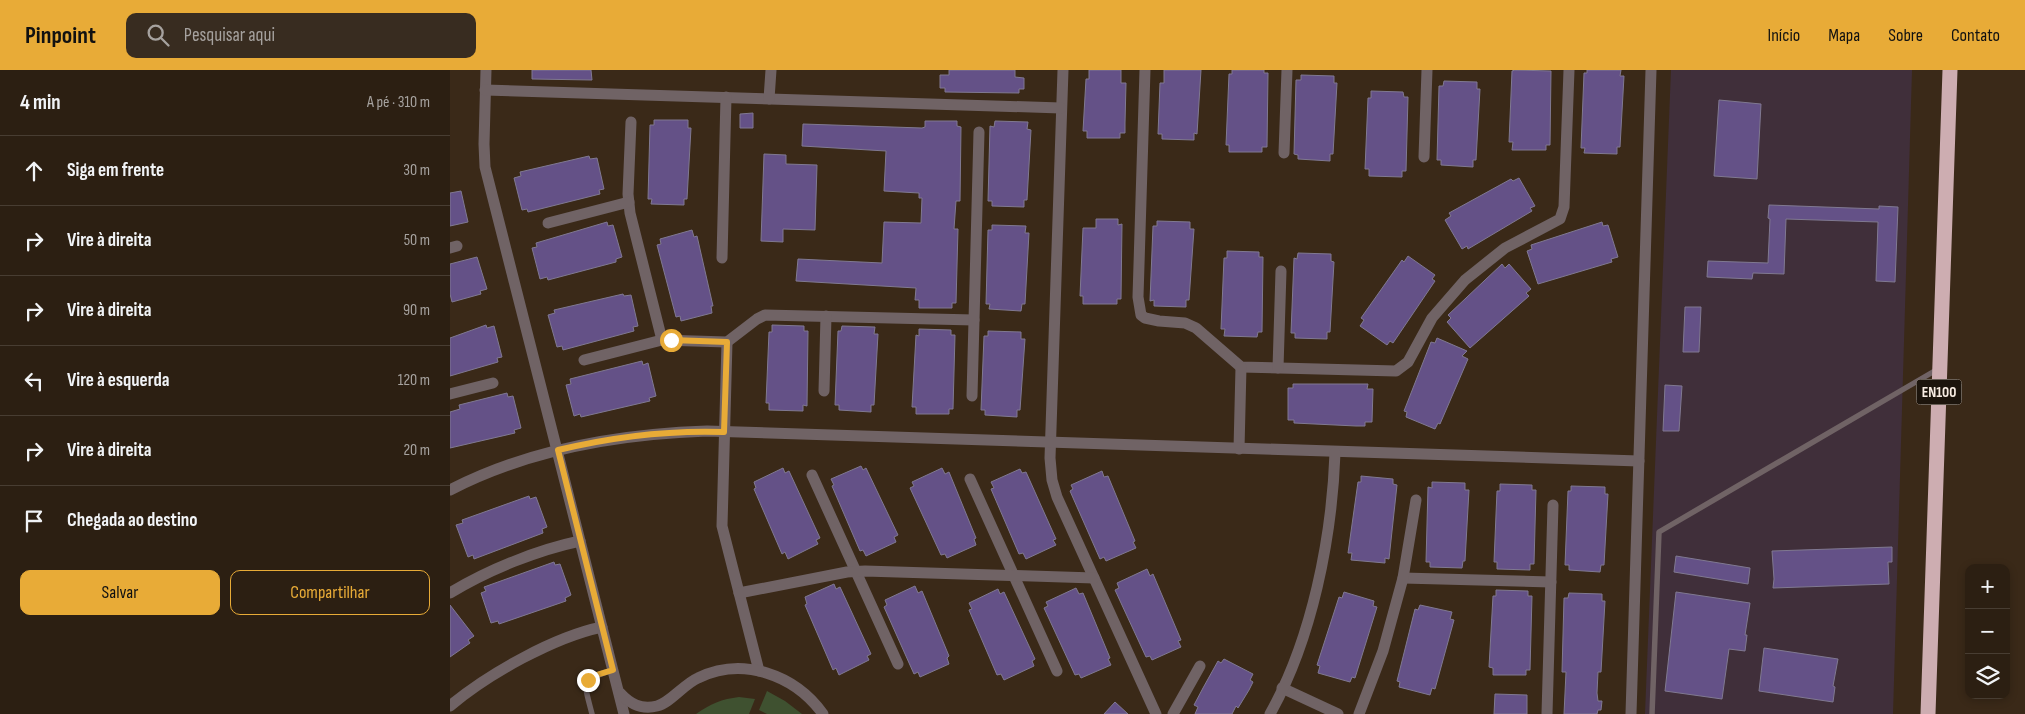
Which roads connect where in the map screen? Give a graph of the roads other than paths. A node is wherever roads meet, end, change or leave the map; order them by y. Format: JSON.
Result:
{"nodes":[{"id":1,"x":486,"y":70,"type":"edge"},
{"id":2,"x":771,"y":70,"type":"edge"},
{"id":3,"x":1063,"y":70,"type":"edge"},
{"id":4,"x":1145,"y":70,"type":"edge"},
{"id":5,"x":1287,"y":70,"type":"edge"},
{"id":6,"x":1427,"y":70,"type":"edge"},
{"id":7,"x":1569,"y":70,"type":"edge"},
{"id":8,"x":1651,"y":70,"type":"edge"},
{"id":9,"x":1950,"y":70,"type":"edge"},
{"id":10,"x":485,"y":90,"type":"junction"},
{"id":11,"x":726,"y":97,"type":"junction"},
{"id":12,"x":769,"y":99,"type":"junction"},
{"id":13,"x":1061,"y":108,"type":"junction"},
{"id":14,"x":631,"y":122,"type":"dead end"},
{"id":15,"x":979,"y":132,"type":"dead end"},
{"id":16,"x":1284,"y":153,"type":"dead end"},
{"id":17,"x":1424,"y":157,"type":"dead end"},
{"id":18,"x":629,"y":202,"type":"junction"},
{"id":19,"x":548,"y":223,"type":"dead end"},
{"id":20,"x":722,"y":258,"type":"dead end"},
{"id":21,"x":1281,"y":271,"type":"dead end"},
{"id":22,"x":826,"y":316,"type":"junction"},
{"id":23,"x":974,"y":320,"type":"junction"},
{"id":24,"x":662,"y":340,"type":"junction"},
{"id":25,"x":727,"y":342,"type":"junction"},
{"id":26,"x":584,"y":360,"type":"dead end"},
{"id":27,"x":1241,"y":367,"type":"junction"},
{"id":28,"x":1278,"y":368,"type":"junction"},
{"id":29,"x":1940,"y":368,"type":"junction"},
{"id":30,"x":493,"y":383,"type":"dead end"},
{"id":31,"x":824,"y":391,"type":"dead end"},
{"id":32,"x":450,"y":394,"type":"edge"},
{"id":33,"x":972,"y":396,"type":"dead end"},
{"id":34,"x":724,"y":432,"type":"junction"},
{"id":35,"x":1051,"y":443,"type":"junction"},
{"id":36,"x":1239,"y":449,"type":"junction"},
{"id":37,"x":558,"y":450,"type":"junction"},
{"id":38,"x":1335,"y":453,"type":"junction"},
{"id":39,"x":1639,"y":462,"type":"junction"},
{"id":40,"x":812,"y":475,"type":"dead end"},
{"id":41,"x":970,"y":479,"type":"dead end"},
{"id":42,"x":450,"y":490,"type":"edge"},
{"id":43,"x":1416,"y":500,"type":"dead end"},
{"id":44,"x":1553,"y":505,"type":"dead end"},
{"id":45,"x":580,"y":541,"type":"junction"},
{"id":46,"x":856,"y":572,"type":"junction"},
{"id":47,"x":1014,"y":575,"type":"junction"},
{"id":48,"x":1094,"y":578,"type":"junction"},
{"id":49,"x":1403,"y":578,"type":"junction"},
{"id":50,"x":1551,"y":582,"type":"junction"},
{"id":51,"x":450,"y":593,"type":"edge"},
{"id":52,"x":739,"y":593,"type":"junction"},
{"id":53,"x":602,"y":627,"type":"junction"},
{"id":54,"x":898,"y":664,"type":"dead end"},
{"id":55,"x":1200,"y":666,"type":"dead end"},
{"id":56,"x":613,"y":670,"type":"junction"},
{"id":57,"x":759,"y":671,"type":"junction"},
{"id":58,"x":1057,"y":671,"type":"dead end"},
{"id":59,"x":1282,"y":688,"type":"junction"},
{"id":60,"x":619,"y":692,"type":"junction"},
{"id":61,"x":671,"y":697,"type":"junction"},
{"id":62,"x":450,"y":706,"type":"edge"},
{"id":63,"x":592,"y":714,"type":"edge"},
{"id":64,"x":624,"y":714,"type":"edge"},
{"id":65,"x":658,"y":714,"type":"edge"},
{"id":66,"x":823,"y":714,"type":"edge"},
{"id":67,"x":1156,"y":714,"type":"edge"},
{"id":68,"x":1172,"y":714,"type":"edge"},
{"id":69,"x":1270,"y":714,"type":"edge"},
{"id":70,"x":1338,"y":714,"type":"edge"},
{"id":71,"x":1359,"y":714,"type":"edge"},
{"id":72,"x":1547,"y":714,"type":"edge"},
{"id":73,"x":1631,"y":714,"type":"edge"},
{"id":74,"x":1652,"y":714,"type":"edge"},
{"id":75,"x":1928,"y":714,"type":"edge"}],
"edges":[{"from":1,"to":10,"type":"street"},
{"from":2,"to":12,"type":"street"},
{"from":3,"to":13,"type":"street"},
{"from":4,"to":27,"type":"street"},
{"from":5,"to":16,"type":"street"},
{"from":6,"to":17,"type":"street"},
{"from":7,"to":28,"type":"street"},
{"from":8,"to":39,"type":"street"},
{"from":9,"to":29,"type":"highway","number":"EN100"},
{"from":10,"to":11,"type":"street"},
{"from":10,"to":37,"type":"street"},
{"from":11,"to":12,"type":"street"},
{"from":11,"to":20,"type":"street"},
{"from":12,"to":13,"type":"street"},
{"from":13,"to":35,"type":"street"},
{"from":14,"to":18,"type":"street"},
{"from":15,"to":23,"type":"street"},
{"from":18,"to":19,"type":"street"},
{"from":18,"to":24,"type":"street"},
{"from":21,"to":28,"type":"street"},
{"from":22,"to":23,"type":"street"},
{"from":22,"to":25,"type":"street"},
{"from":22,"to":31,"type":"street"},
{"from":23,"to":33,"type":"street"},
{"from":24,"to":25,"type":"street"},
{"from":24,"to":26,"type":"street"},
{"from":25,"to":34,"type":"street"},
{"from":27,"to":28,"type":"street"},
{"from":27,"to":36,"type":"street"},
{"from":29,"to":74,"type":"lane"},
{"from":29,"to":75,"type":"highway","number":"EN100"},
{"from":30,"to":32,"type":"street"},
{"from":34,"to":35,"type":"street"},
{"from":34,"to":37,"type":"street"},
{"from":34,"to":52,"type":"street"},
{"from":35,"to":36,"type":"street"},
{"from":35,"to":48,"type":"street"},
{"from":36,"to":38,"type":"street"},
{"from":37,"to":42,"type":"street"},
{"from":37,"to":45,"type":"street"},
{"from":38,"to":39,"type":"street"},
{"from":38,"to":59,"type":"street"},
{"from":39,"to":73,"type":"street"},
{"from":40,"to":46,"type":"street"},
{"from":41,"to":47,"type":"street"},
{"from":43,"to":49,"type":"street"},
{"from":44,"to":50,"type":"street"},
{"from":45,"to":51,"type":"street"},
{"from":45,"to":53,"type":"street"},
{"from":46,"to":47,"type":"street"},
{"from":46,"to":52,"type":"street"},
{"from":46,"to":54,"type":"street"},
{"from":47,"to":48,"type":"street"},
{"from":47,"to":58,"type":"street"},
{"from":48,"to":67,"type":"street"},
{"from":49,"to":50,"type":"street"},
{"from":49,"to":71,"type":"street"},
{"from":50,"to":72,"type":"street"},
{"from":52,"to":57,"type":"street"},
{"from":53,"to":56,"type":"street"},
{"from":53,"to":62,"type":"street"},
{"from":55,"to":68,"type":"street"},
{"from":56,"to":60,"type":"street"},
{"from":56,"to":63,"type":"lane"},
{"from":57,"to":61,"type":"street"},
{"from":57,"to":66,"type":"street"},
{"from":59,"to":69,"type":"street"},
{"from":59,"to":70,"type":"street"},
{"from":60,"to":61,"type":"street"},
{"from":60,"to":64,"type":"street"},
{"from":61,"to":65,"type":"street"}]}
